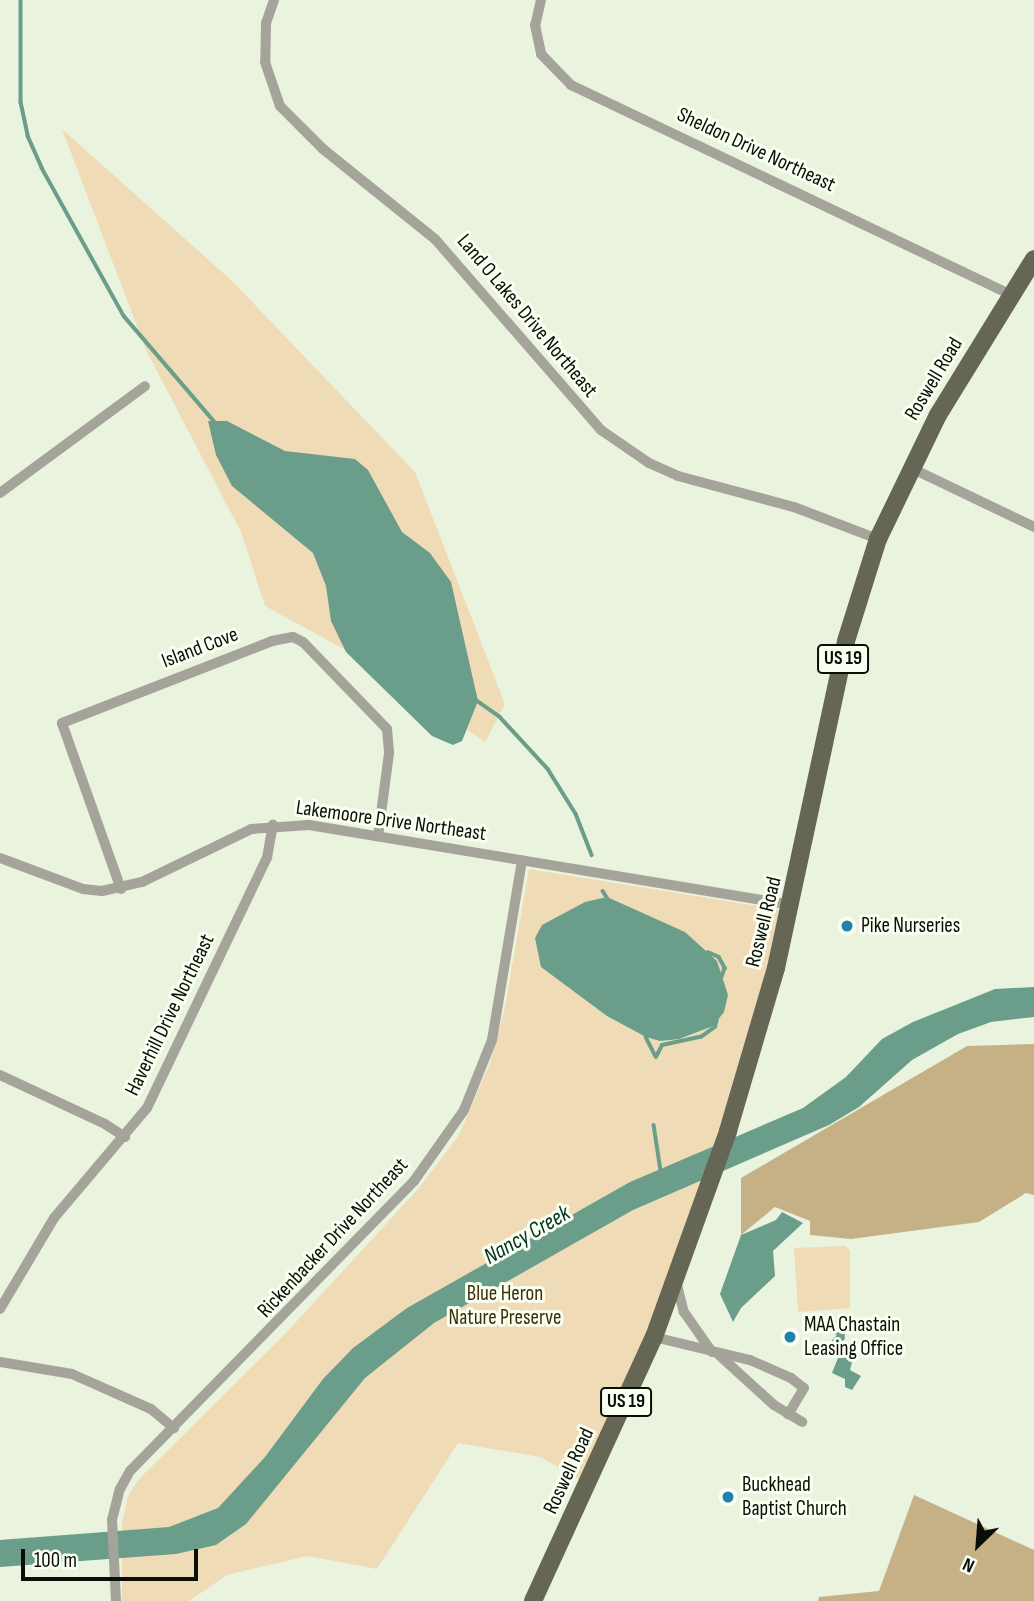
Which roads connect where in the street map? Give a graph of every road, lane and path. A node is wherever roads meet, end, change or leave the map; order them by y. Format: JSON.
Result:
{"nodes":[{"id":1,"x":274,"y":0,"type":"edge"},
{"id":2,"x":541,"y":0,"type":"edge"},
{"id":3,"x":1034,"y":259,"type":"edge"},
{"id":4,"x":1012,"y":295,"type":"junction"},
{"id":5,"x":145,"y":386,"type":"dead end"},
{"id":6,"x":909,"y":467,"type":"junction"},
{"id":7,"x":0,"y":494,"type":"edge"},
{"id":8,"x":1034,"y":527,"type":"edge"},
{"id":9,"x":878,"y":539,"type":"junction"},
{"id":10,"x":273,"y":825,"type":"junction"},
{"id":11,"x":378,"y":836,"type":"junction"},
{"id":12,"x":0,"y":858,"type":"edge"},
{"id":13,"x":522,"y":860,"type":"junction"},
{"id":14,"x":121,"y":889,"type":"junction"},
{"id":15,"x":792,"y":905,"type":"junction"},
{"id":16,"x":0,"y":1075,"type":"edge"},
{"id":17,"x":125,"y":1138,"type":"junction"},
{"id":18,"x":676,"y":1278,"type":"junction"},
{"id":19,"x":0,"y":1309,"type":"edge"},
{"id":20,"x":654,"y":1337,"type":"junction"},
{"id":21,"x":716,"y":1354,"type":"junction"},
{"id":22,"x":0,"y":1362,"type":"edge"},
{"id":23,"x":788,"y":1415,"type":"junction"},
{"id":24,"x":802,"y":1422,"type":"dead end"},
{"id":25,"x":174,"y":1428,"type":"junction"},
{"id":26,"x":116,"y":1601,"type":"edge"},
{"id":27,"x":533,"y":1601,"type":"edge"}],
"edges":[{"from":1,"to":9,"type":"street","name":"Land O Lakes Drive Northeast"},
{"from":2,"to":4,"type":"street","name":"Sheldon Drive Northeast"},
{"from":3,"to":4,"type":"main road","name":"Roswell Road","number":"US 19"},
{"from":4,"to":6,"type":"main road","name":"Roswell Road","number":"US 19"},
{"from":5,"to":7,"type":"street"},
{"from":6,"to":8,"type":"street"},
{"from":6,"to":9,"type":"main road","name":"Roswell Road","number":"US 19"},
{"from":9,"to":15,"type":"main road","name":"Roswell Road","number":"US 19"},
{"from":10,"to":11,"type":"street","name":"Lakemoore Drive Northeast"},
{"from":10,"to":14,"type":"street","name":"Lakemoore Drive Northeast"},
{"from":10,"to":17,"type":"street","name":"Haverhill Drive Northeast"},
{"from":11,"to":13,"type":"street","name":"Lakemoore Drive Northeast"},
{"from":11,"to":14,"type":"street","name":"Island Cove"},
{"from":12,"to":14,"type":"street","name":"Lakemoore Drive Northeast"},
{"from":13,"to":15,"type":"street","name":"Lakemoore Drive Northeast"},
{"from":13,"to":25,"type":"street","name":"Rickenbacker Drive Northeast"},
{"from":15,"to":18,"type":"main road","name":"Roswell Road","number":"US 19"},
{"from":16,"to":17,"type":"street"},
{"from":17,"to":19,"type":"street","name":"Haverhill Drive Northeast"},
{"from":18,"to":20,"type":"main road","name":"Roswell Road","number":"US 19"},
{"from":18,"to":21,"type":"street"},
{"from":20,"to":21,"type":"street"},
{"from":20,"to":27,"type":"main road","name":"Roswell Road","number":"US 19"},
{"from":21,"to":23,"type":"street"},
{"from":21,"to":23,"type":"street"},
{"from":22,"to":25,"type":"street"},
{"from":23,"to":24,"type":"street"},
{"from":25,"to":26,"type":"street","name":"Rickenbacker Drive Northeast"}]}
